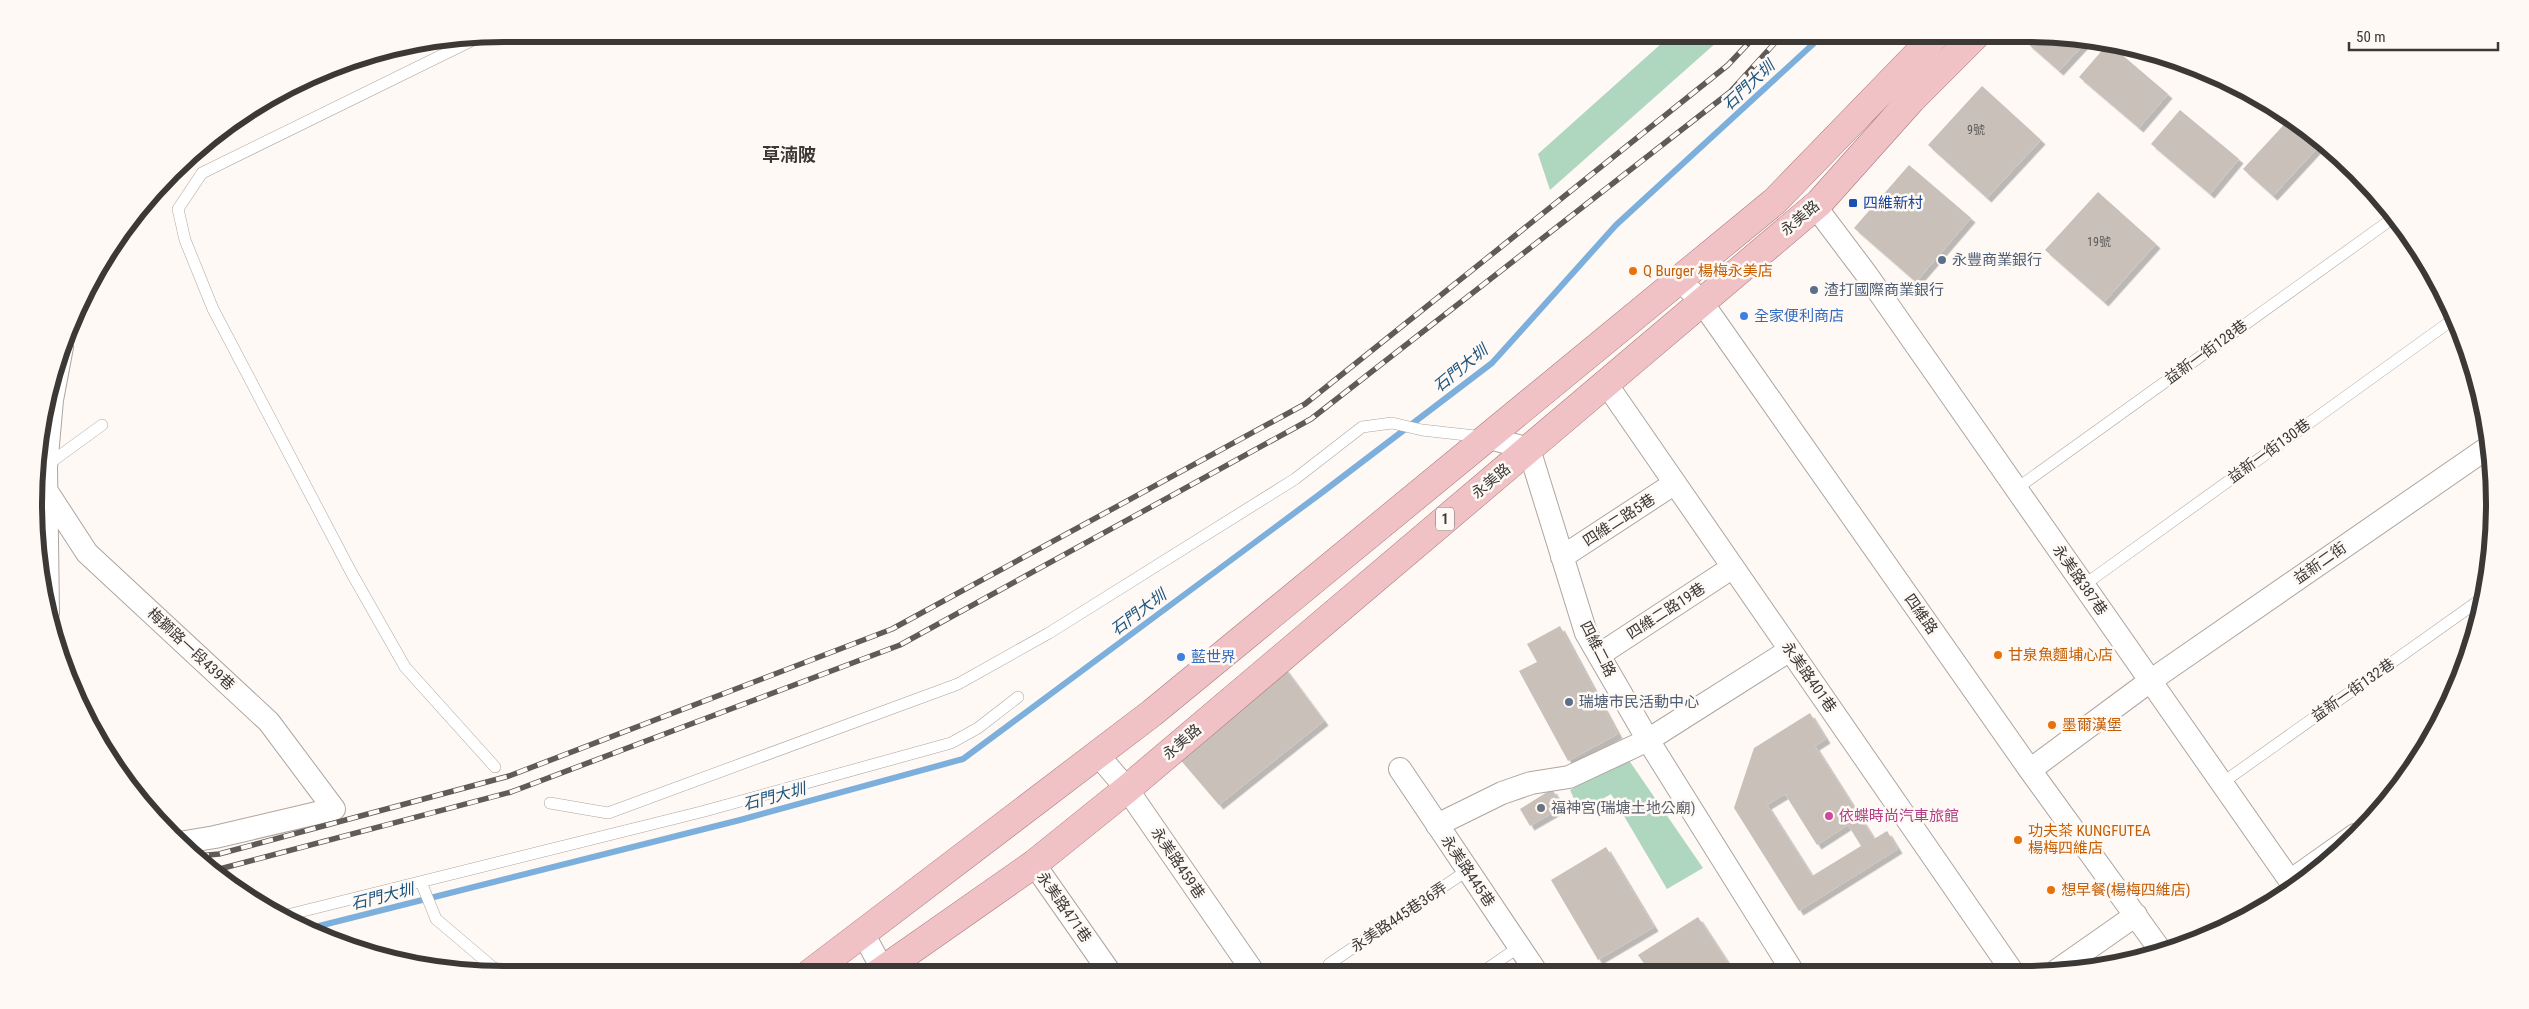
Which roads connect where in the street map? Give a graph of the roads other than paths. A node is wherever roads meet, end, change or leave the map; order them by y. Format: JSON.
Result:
{"nodes":[{"id":1,"x":1929,"y":42,"type":"edge"},
{"id":2,"x":1969,"y":42,"type":"edge"},
{"id":3,"x":465,"y":44,"type":"edge"},
{"id":4,"x":1815,"y":206,"type":"junction"},
{"id":5,"x":2389,"y":221,"type":"edge"},
{"id":6,"x":1679,"y":279,"type":"junction"},
{"id":7,"x":1701,"y":301,"type":"junction"},
{"id":8,"x":2449,"y":323,"type":"edge"},
{"id":9,"x":1605,"y":382,"type":"junction"},
{"id":10,"x":50,"y":418,"type":"edge"},
{"id":11,"x":102,"y":425,"type":"dead end"},
{"id":12,"x":1486,"y":437,"type":"junction"},
{"id":13,"x":1529,"y":449,"type":"junction"},
{"id":14,"x":2484,"y":450,"type":"edge"},
{"id":15,"x":46,"y":466,"type":"junction"},
{"id":16,"x":1675,"y":483,"type":"junction"},
{"id":17,"x":2016,"y":488,"type":"junction"},
{"id":18,"x":46,"y":490,"type":"junction"},
{"id":19,"x":1562,"y":557,"type":"junction"},
{"id":20,"x":1733,"y":568,"type":"junction"},
{"id":21,"x":47,"y":573,"type":"edge"},
{"id":22,"x":2084,"y":585,"type":"junction"},
{"id":23,"x":2476,"y":603,"type":"edge"},
{"id":24,"x":1790,"y":650,"type":"junction"},
{"id":25,"x":1599,"y":655,"type":"junction"},
{"id":26,"x":2150,"y":681,"type":"junction"},
{"id":27,"x":1018,"y":697,"type":"dead end"},
{"id":28,"x":1648,"y":740,"type":"junction"},
{"id":29,"x":1098,"y":755,"type":"junction"},
{"id":30,"x":495,"y":768,"type":"dead end"},
{"id":31,"x":1400,"y":769,"type":"dead end"},
{"id":32,"x":2030,"y":770,"type":"junction"},
{"id":33,"x":2222,"y":783,"type":"junction"},
{"id":34,"x":1127,"y":790,"type":"junction"},
{"id":35,"x":550,"y":803,"type":"dead end"},
{"id":36,"x":1437,"y":825,"type":"junction"},
{"id":37,"x":189,"y":841,"type":"edge"},
{"id":38,"x":1034,"y":864,"type":"junction"},
{"id":39,"x":1468,"y":870,"type":"junction"},
{"id":40,"x":2291,"y":883,"type":"edge"},
{"id":41,"x":422,"y":886,"type":"junction"},
{"id":42,"x":291,"y":914,"type":"edge"},
{"id":43,"x":2136,"y":916,"type":"junction"},
{"id":44,"x":864,"y":934,"type":"junction"},
{"id":45,"x":1519,"y":947,"type":"junction"},
{"id":46,"x":2158,"y":947,"type":"edge"},
{"id":47,"x":1330,"y":964,"type":"dead end"},
{"id":48,"x":2065,"y":965,"type":"edge"},
{"id":49,"x":491,"y":966,"type":"edge"},
{"id":50,"x":820,"y":966,"type":"edge"},
{"id":51,"x":879,"y":966,"type":"edge"},
{"id":52,"x":892,"y":966,"type":"edge"},
{"id":53,"x":1105,"y":966,"type":"edge"},
{"id":54,"x":1249,"y":966,"type":"edge"},
{"id":55,"x":1491,"y":966,"type":"edge"},
{"id":56,"x":1532,"y":966,"type":"edge"},
{"id":57,"x":1789,"y":966,"type":"edge"},
{"id":58,"x":2009,"y":966,"type":"edge"}],
"edges":[{"from":1,"to":6,"type":"main road","name":"永美路"},
{"from":2,"to":4,"type":"main road","name":"永美路","number":"1"},
{"from":3,"to":30,"type":"lane"},
{"from":4,"to":7,"type":"main road","name":"永美路","number":"1"},
{"from":4,"to":17,"type":"street","name":"永美路387巷"},
{"from":5,"to":17,"type":"lane","name":"益新一街128巷"},
{"from":6,"to":7,"type":"street","name":"四維路"},
{"from":6,"to":12,"type":"main road","name":"永美路"},
{"from":7,"to":9,"type":"main road","name":"永美路","number":"1"},
{"from":7,"to":32,"type":"street","name":"四維路"},
{"from":8,"to":22,"type":"lane","name":"益新一街130巷"},
{"from":9,"to":13,"type":"main road","name":"永美路","number":"1"},
{"from":9,"to":16,"type":"street","name":"永美路401巷"},
{"from":10,"to":15,"type":"street"},
{"from":11,"to":15,"type":"lane"},
{"from":12,"to":13,"type":"street"},
{"from":12,"to":29,"type":"main road","name":"永美路"},
{"from":12,"to":35,"type":"lane"},
{"from":13,"to":19,"type":"street","name":"四維二路"},
{"from":13,"to":34,"type":"main road","name":"永美路","number":"1"},
{"from":14,"to":26,"type":"street","name":"益新二街"},
{"from":15,"to":18,"type":"street"},
{"from":16,"to":19,"type":"street","name":"四維二路5巷"},
{"from":16,"to":20,"type":"street","name":"永美路401巷"},
{"from":17,"to":22,"type":"street","name":"永美路387巷"},
{"from":18,"to":21,"type":"street"},
{"from":18,"to":37,"type":"street","name":"梅獅路一段439巷"},
{"from":19,"to":25,"type":"street","name":"四維二路"},
{"from":20,"to":24,"type":"street","name":"永美路401巷"},
{"from":20,"to":25,"type":"street","name":"四維二路19巷"},
{"from":22,"to":26,"type":"street","name":"永美路387巷"},
{"from":23,"to":33,"type":"lane","name":"益新一街132巷"},
{"from":24,"to":28,"type":"street"},
{"from":24,"to":58,"type":"street","name":"永美路401巷"},
{"from":25,"to":28,"type":"street","name":"四維二路"},
{"from":26,"to":32,"type":"street","name":"益新二街"},
{"from":26,"to":33,"type":"street","name":"永美路387巷"},
{"from":27,"to":41,"type":"lane"},
{"from":28,"to":36,"type":"street"},
{"from":28,"to":57,"type":"street","name":"四維二路"},
{"from":29,"to":34,"type":"street","name":"永美路459巷"},
{"from":29,"to":44,"type":"main road","name":"永美路"},
{"from":31,"to":36,"type":"street","name":"永美路445巷"},
{"from":32,"to":43,"type":"street","name":"四維路"},
{"from":33,"to":40,"type":"street","name":"永美路387巷"},
{"from":34,"to":38,"type":"main road","name":"永美路","number":"1"},
{"from":34,"to":54,"type":"street","name":"永美路459巷"},
{"from":36,"to":39,"type":"street","name":"永美路445巷"},
{"from":38,"to":52,"type":"main road","name":"永美路","number":"1"},
{"from":38,"to":53,"type":"street","name":"永美路471巷"},
{"from":39,"to":45,"type":"street","name":"永美路445巷"},
{"from":39,"to":47,"type":"lane","name":"永美路445巷36弄"},
{"from":41,"to":42,"type":"lane"},
{"from":41,"to":49,"type":"lane"},
{"from":43,"to":46,"type":"street","name":"四維路"},
{"from":43,"to":48,"type":"street"},
{"from":44,"to":50,"type":"main road","name":"永美路"},
{"from":44,"to":51,"type":"street"},
{"from":45,"to":55,"type":"lane"},
{"from":45,"to":56,"type":"street","name":"永美路445巷"}]}
